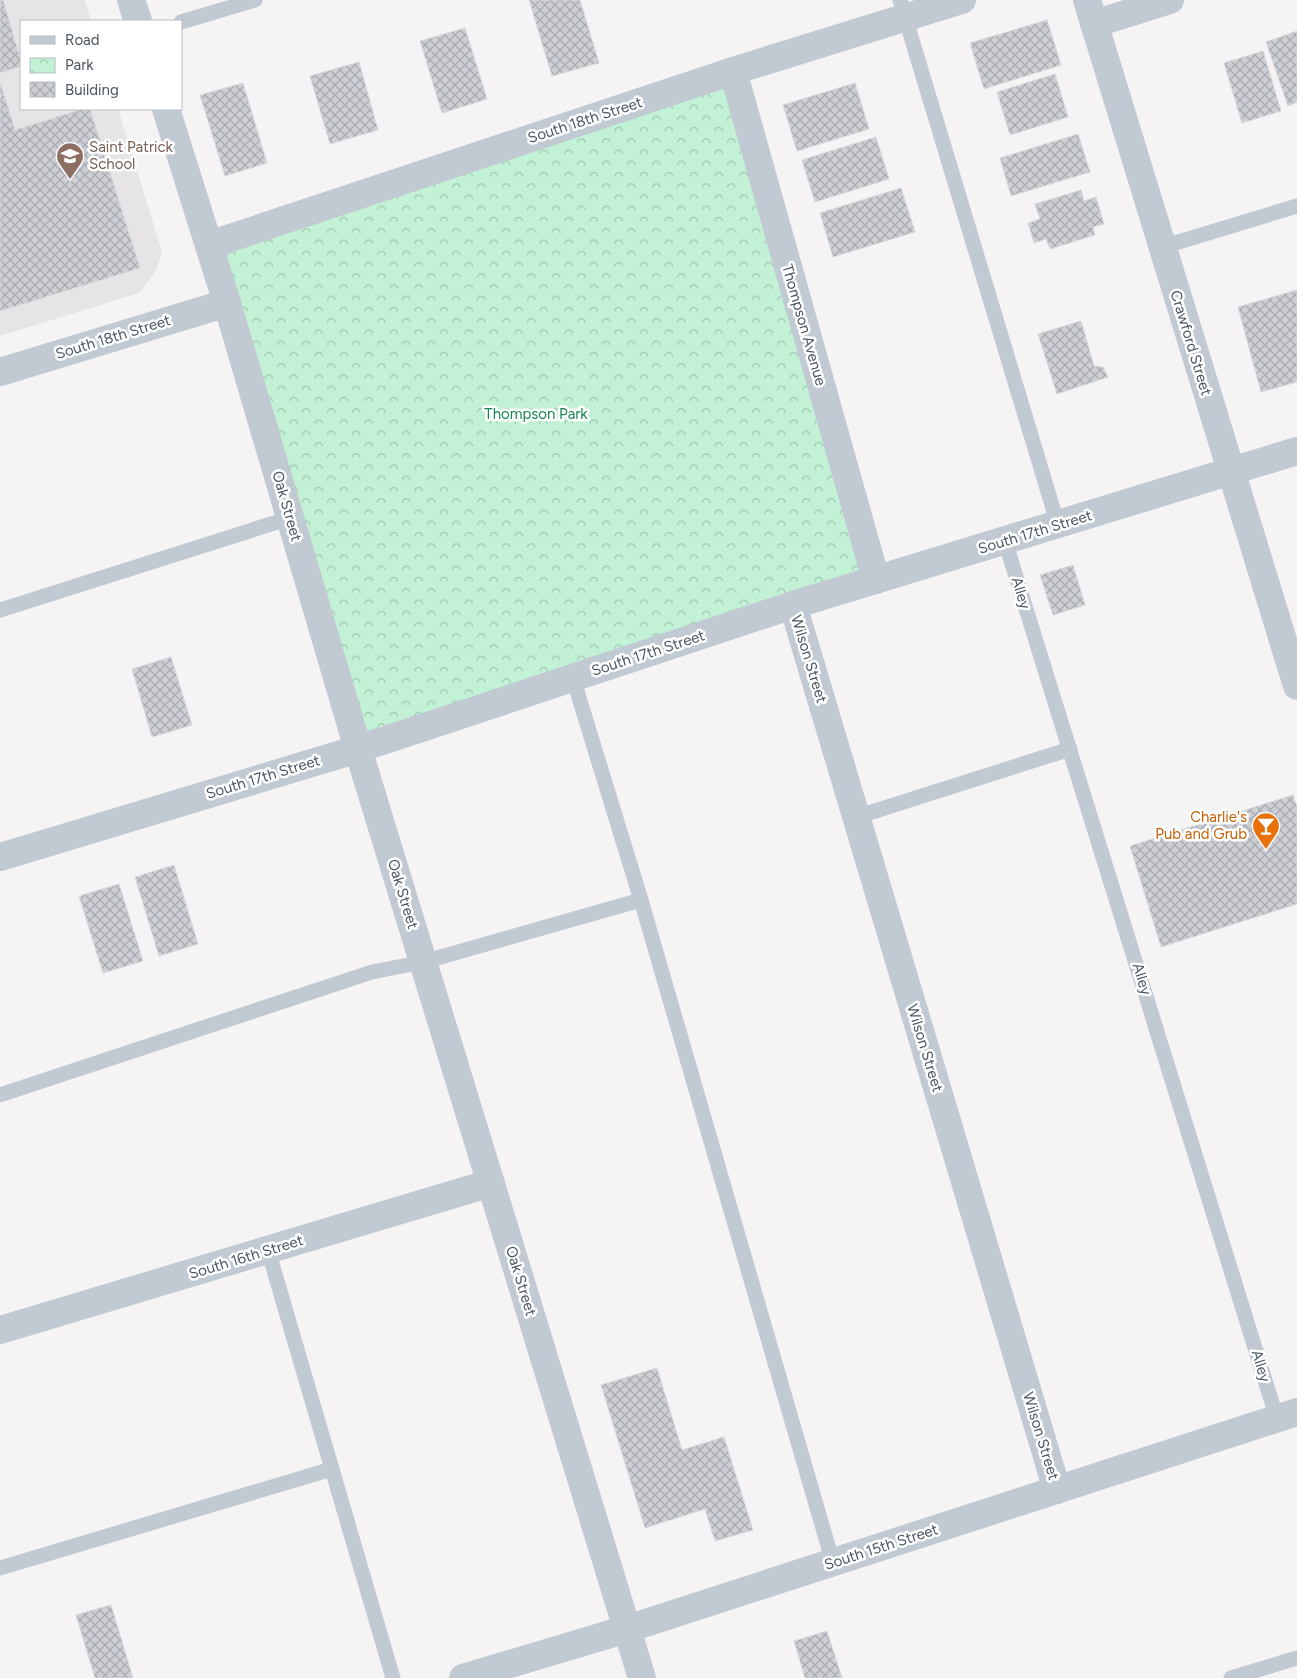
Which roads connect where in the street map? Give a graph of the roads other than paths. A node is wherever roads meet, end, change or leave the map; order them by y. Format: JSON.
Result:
{"nodes":[{"id":1,"x":131,"y":0,"type":"edge"},
{"id":2,"x":255,"y":0,"type":"edge"},
{"id":3,"x":962,"y":0,"type":"edge"},
{"id":4,"x":1170,"y":0,"type":"edge"},
{"id":5,"x":902,"y":9,"type":"edge"},
{"id":6,"x":1090,"y":12,"type":"edge"},
{"id":7,"x":138,"y":20,"type":"edge"},
{"id":8,"x":182,"y":22,"type":"edge"},
{"id":9,"x":733,"y":71,"type":"junction"},
{"id":10,"x":166,"y":110,"type":"edge"},
{"id":11,"x":1297,"y":206,"type":"edge"},
{"id":12,"x":209,"y":245,"type":"junction"},
{"id":13,"x":1162,"y":248,"type":"junction"},
{"id":14,"x":227,"y":303,"type":"junction"},
{"id":15,"x":0,"y":372,"type":"edge"},
{"id":16,"x":1297,"y":451,"type":"edge"},
{"id":17,"x":1231,"y":472,"type":"junction"},
{"id":18,"x":290,"y":518,"type":"junction"},
{"id":19,"x":1058,"y":524,"type":"junction"},
{"id":20,"x":1005,"y":541,"type":"junction"},
{"id":21,"x":876,"y":580,"type":"junction"},
{"id":22,"x":793,"y":605,"type":"junction"},
{"id":23,"x":0,"y":610,"type":"edge"},
{"id":24,"x":573,"y":678,"type":"junction"},
{"id":25,"x":1297,"y":686,"type":"edge"},
{"id":26,"x":358,"y":749,"type":"junction"},
{"id":27,"x":1070,"y":749,"type":"junction"},
{"id":28,"x":856,"y":817,"type":"junction"},
{"id":29,"x":0,"y":856,"type":"edge"},
{"id":30,"x":641,"y":900,"type":"junction"},
{"id":31,"x":423,"y":962,"type":"junction"},
{"id":32,"x":0,"y":1095,"type":"edge"},
{"id":33,"x":491,"y":1183,"type":"junction"},
{"id":34,"x":268,"y":1250,"type":"junction"},
{"id":35,"x":0,"y":1330,"type":"edge"},
{"id":36,"x":1287,"y":1415,"type":"edge"},
{"id":37,"x":332,"y":1469,"type":"junction"},
{"id":38,"x":1057,"y":1490,"type":"junction"},
{"id":39,"x":833,"y":1563,"type":"junction"},
{"id":40,"x":0,"y":1568,"type":"edge"},
{"id":41,"x":627,"y":1629,"type":"junction"},
{"id":42,"x":1297,"y":1658,"type":"edge"},
{"id":43,"x":393,"y":1678,"type":"edge"},
{"id":44,"x":463,"y":1678,"type":"edge"},
{"id":45,"x":642,"y":1678,"type":"edge"},
{"id":46,"x":1230,"y":1678,"type":"edge"}],
"edges":[{"from":1,"to":7,"type":"street"},
{"from":2,"to":8,"type":"lane"},
{"from":3,"to":5,"type":"street","name":"South 18th Street"},
{"from":4,"to":6,"type":"street"},
{"from":5,"to":9,"type":"street","name":"South 18th Street"},
{"from":5,"to":19,"type":"lane"},
{"from":6,"to":13,"type":"street","name":"Crawford Street"},
{"from":9,"to":12,"type":"street","name":"South 18th Street"},
{"from":9,"to":21,"type":"street","name":"Thompson Avenue"},
{"from":10,"to":12,"type":"street","name":"Oak Street"},
{"from":11,"to":13,"type":"lane"},
{"from":12,"to":14,"type":"street","name":"Oak Street"},
{"from":13,"to":17,"type":"street","name":"Crawford Street"},
{"from":14,"to":15,"type":"street","name":"South 18th Street"},
{"from":14,"to":18,"type":"street","name":"Oak Street"},
{"from":16,"to":17,"type":"street","name":"South 17th Street"},
{"from":17,"to":19,"type":"street","name":"South 17th Street"},
{"from":17,"to":25,"type":"street","name":"Crawford Street"},
{"from":18,"to":23,"type":"lane"},
{"from":18,"to":26,"type":"street","name":"Oak Street"},
{"from":19,"to":20,"type":"street","name":"South 17th Street"},
{"from":20,"to":21,"type":"street","name":"South 17th Street"},
{"from":20,"to":27,"type":"lane","name":"Alley"},
{"from":21,"to":22,"type":"street","name":"South 17th Street"},
{"from":22,"to":24,"type":"street","name":"South 17th Street"},
{"from":22,"to":28,"type":"street","name":"Wilson Street"},
{"from":24,"to":26,"type":"street","name":"South 17th Street"},
{"from":24,"to":30,"type":"lane"},
{"from":26,"to":29,"type":"street","name":"South 17th Street"},
{"from":26,"to":31,"type":"street","name":"Oak Street"},
{"from":27,"to":28,"type":"lane"},
{"from":27,"to":36,"type":"lane","name":"Alley"},
{"from":28,"to":38,"type":"street","name":"Wilson Street"},
{"from":30,"to":31,"type":"lane"},
{"from":30,"to":39,"type":"lane"},
{"from":31,"to":32,"type":"lane"},
{"from":31,"to":33,"type":"street","name":"Oak Street"},
{"from":33,"to":34,"type":"street","name":"South 16th Street"},
{"from":33,"to":41,"type":"street","name":"Oak Street"},
{"from":34,"to":35,"type":"street","name":"South 16th Street"},
{"from":34,"to":37,"type":"lane"},
{"from":36,"to":38,"type":"street","name":"South 15th Street"},
{"from":37,"to":40,"type":"lane"},
{"from":37,"to":43,"type":"lane"},
{"from":38,"to":39,"type":"street","name":"South 15th Street"},
{"from":39,"to":41,"type":"street","name":"South 15th Street"},
{"from":41,"to":44,"type":"street","name":"South 15th Street"},
{"from":41,"to":45,"type":"street","name":"Oak Street"},
{"from":42,"to":46,"type":"lane"}]}
